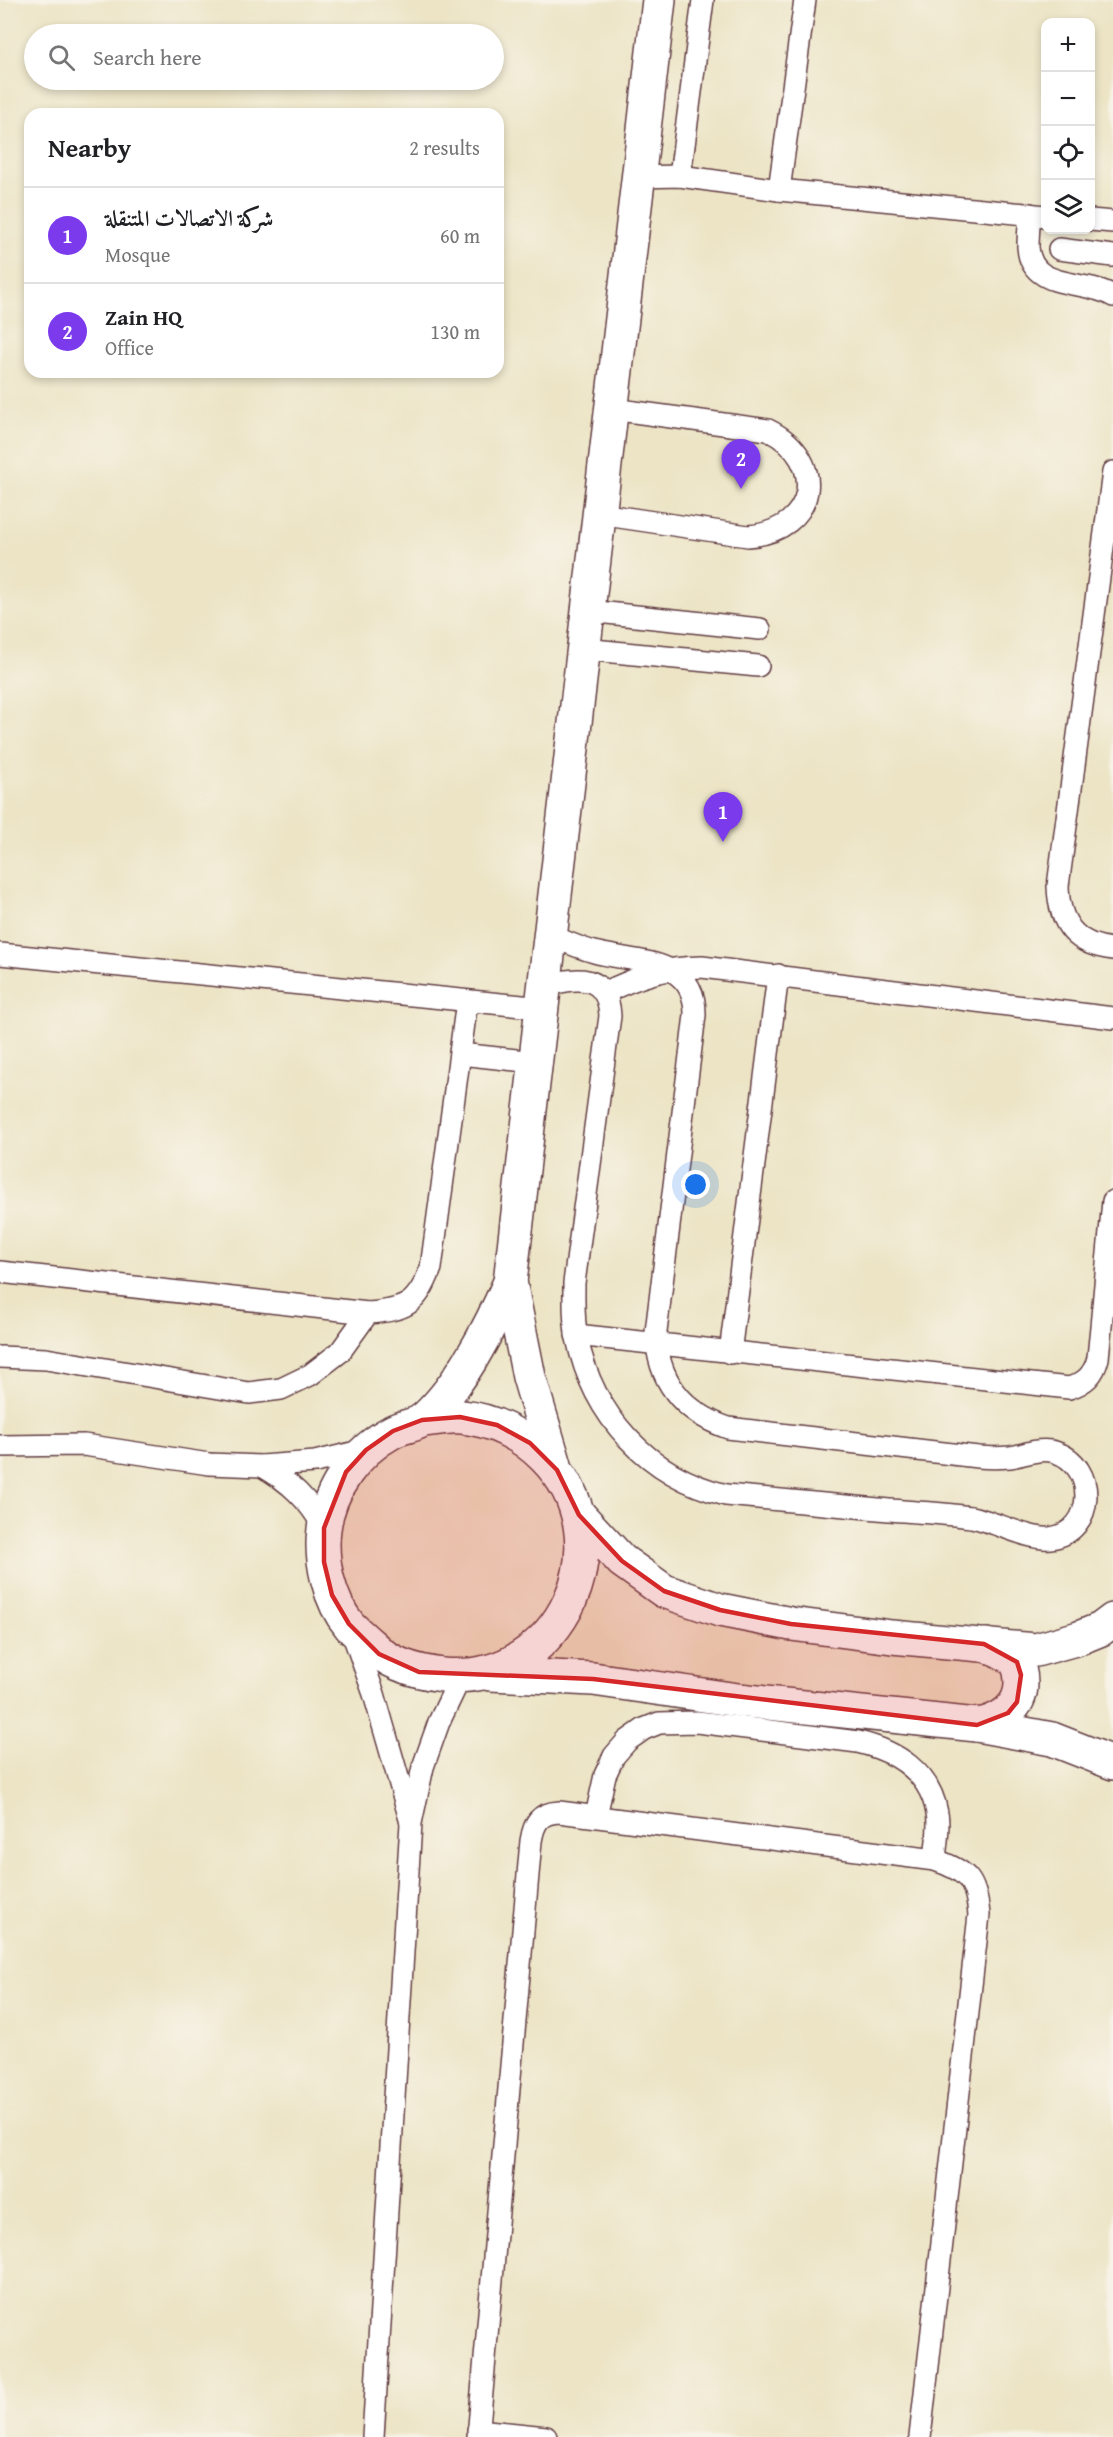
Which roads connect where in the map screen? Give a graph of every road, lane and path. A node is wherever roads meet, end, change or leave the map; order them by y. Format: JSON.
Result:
{"nodes":[{"id":1,"x":659,"y":0,"type":"edge"},
{"id":2,"x":703,"y":0,"type":"edge"},
{"id":3,"x":805,"y":0,"type":"edge"},
{"id":4,"x":680,"y":176,"type":"junction"},
{"id":5,"x":638,"y":177,"type":"junction"},
{"id":6,"x":779,"y":190,"type":"junction"},
{"id":7,"x":1038,"y":215,"type":"edge"},
{"id":8,"x":1095,"y":220,"type":"edge"},
{"id":9,"x":1113,"y":222,"type":"edge"},
{"id":10,"x":1059,"y":249,"type":"dead end"},
{"id":11,"x":1113,"y":256,"type":"edge"},
{"id":12,"x":1113,"y":296,"type":"edge"},
{"id":13,"x":612,"y":409,"type":"junction"},
{"id":14,"x":1113,"y":472,"type":"edge"},
{"id":15,"x":599,"y":514,"type":"junction"},
{"id":16,"x":588,"y":610,"type":"junction"},
{"id":17,"x":760,"y":629,"type":"dead end"},
{"id":18,"x":583,"y":649,"type":"junction"},
{"id":19,"x":758,"y":666,"type":"dead end"},
{"id":20,"x":550,"y":935,"type":"junction"},
{"id":21,"x":1113,"y":949,"type":"edge"},
{"id":22,"x":0,"y":954,"type":"edge"},
{"id":23,"x":669,"y":968,"type":"junction"},
{"id":24,"x":778,"y":975,"type":"junction"},
{"id":25,"x":604,"y":993,"type":"junction"},
{"id":26,"x":543,"y":997,"type":"junction"},
{"id":27,"x":467,"y":1001,"type":"junction"},
{"id":28,"x":1113,"y":1018,"type":"edge"},
{"id":29,"x":460,"y":1054,"type":"junction"},
{"id":30,"x":535,"y":1062,"type":"junction"},
{"id":31,"x":1113,"y":1201,"type":"edge"},
{"id":32,"x":0,"y":1272,"type":"edge"},
{"id":33,"x":510,"y":1282,"type":"junction"},
{"id":34,"x":368,"y":1313,"type":"junction"},
{"id":35,"x":576,"y":1335,"type":"junction"},
{"id":36,"x":656,"y":1344,"type":"junction"},
{"id":37,"x":730,"y":1353,"type":"junction"},
{"id":38,"x":0,"y":1357,"type":"edge"},
{"id":39,"x":422,"y":1420,"type":"junction"},
{"id":40,"x":0,"y":1446,"type":"edge"},
{"id":41,"x":366,"y":1450,"type":"junction"},
{"id":42,"x":262,"y":1466,"type":"junction"},
{"id":43,"x":557,"y":1470,"type":"junction"},
{"id":44,"x":579,"y":1515,"type":"junction"},
{"id":45,"x":324,"y":1528,"type":"junction"},
{"id":46,"x":1113,"y":1620,"type":"edge"},
{"id":47,"x":349,"y":1624,"type":"junction"},
{"id":48,"x":984,"y":1644,"type":"junction"},
{"id":49,"x":472,"y":1675,"type":"junction"},
{"id":50,"x":780,"y":1718,"type":"junction"},
{"id":51,"x":977,"y":1725,"type":"junction"},
{"id":52,"x":1113,"y":1763,"type":"edge"},
{"id":53,"x":596,"y":1816,"type":"junction"},
{"id":54,"x":411,"y":1823,"type":"junction"},
{"id":55,"x":935,"y":1860,"type":"junction"},
{"id":56,"x":478,"y":2433,"type":"edge"},
{"id":57,"x":373,"y":2437,"type":"edge"},
{"id":58,"x":546,"y":2437,"type":"edge"},
{"id":59,"x":920,"y":2437,"type":"edge"}],
"edges":[{"from":1,"to":5,"type":"street"},
{"from":2,"to":4,"type":"lane"},
{"from":3,"to":6,"type":"lane"},
{"from":4,"to":5,"type":"lane"},
{"from":4,"to":6,"type":"lane"},
{"from":5,"to":13,"type":"street"},
{"from":6,"to":7,"type":"lane"},
{"from":7,"to":12,"type":"lane"},
{"from":8,"to":9,"type":"lane"},
{"from":10,"to":11,"type":"lane"},
{"from":13,"to":15,"type":"street"},
{"from":13,"to":15,"type":"lane"},
{"from":14,"to":21,"type":"lane"},
{"from":15,"to":16,"type":"street"},
{"from":16,"to":17,"type":"lane"},
{"from":16,"to":18,"type":"street"},
{"from":18,"to":19,"type":"lane"},
{"from":18,"to":20,"type":"street"},
{"from":20,"to":23,"type":"lane"},
{"from":20,"to":26,"type":"street"},
{"from":22,"to":27,"type":"lane"},
{"from":23,"to":24,"type":"lane"},
{"from":23,"to":25,"type":"lane"},
{"from":23,"to":36,"type":"lane"},
{"from":24,"to":28,"type":"lane"},
{"from":24,"to":37,"type":"lane"},
{"from":25,"to":26,"type":"lane"},
{"from":25,"to":35,"type":"lane"},
{"from":26,"to":27,"type":"lane"},
{"from":26,"to":30,"type":"street"},
{"from":27,"to":29,"type":"lane"},
{"from":29,"to":30,"type":"lane"},
{"from":29,"to":34,"type":"lane"},
{"from":30,"to":33,"type":"street"},
{"from":31,"to":37,"type":"lane"},
{"from":32,"to":34,"type":"lane"},
{"from":33,"to":39,"type":"street"},
{"from":33,"to":43,"type":"street"},
{"from":34,"to":38,"type":"lane"},
{"from":35,"to":36,"type":"lane"},
{"from":35,"to":36,"type":"lane"},
{"from":36,"to":37,"type":"lane"},
{"from":39,"to":41,"type":"street"},
{"from":39,"to":43,"type":"street"},
{"from":40,"to":42,"type":"lane"},
{"from":41,"to":42,"type":"lane"},
{"from":41,"to":45,"type":"street"},
{"from":42,"to":45,"type":"lane"},
{"from":43,"to":44,"type":"street"},
{"from":44,"to":48,"type":"street"},
{"from":44,"to":49,"type":"street"},
{"from":45,"to":47,"type":"street"},
{"from":46,"to":48,"type":"street"},
{"from":47,"to":49,"type":"street"},
{"from":47,"to":54,"type":"lane"},
{"from":48,"to":51,"type":"street"},
{"from":49,"to":50,"type":"street"},
{"from":49,"to":54,"type":"lane"},
{"from":50,"to":51,"type":"street"},
{"from":50,"to":53,"type":"lane"},
{"from":50,"to":55,"type":"lane"},
{"from":51,"to":52,"type":"street"},
{"from":53,"to":55,"type":"lane"},
{"from":53,"to":56,"type":"lane"},
{"from":54,"to":57,"type":"lane"},
{"from":55,"to":59,"type":"lane"},
{"from":56,"to":58,"type":"lane"}]}
